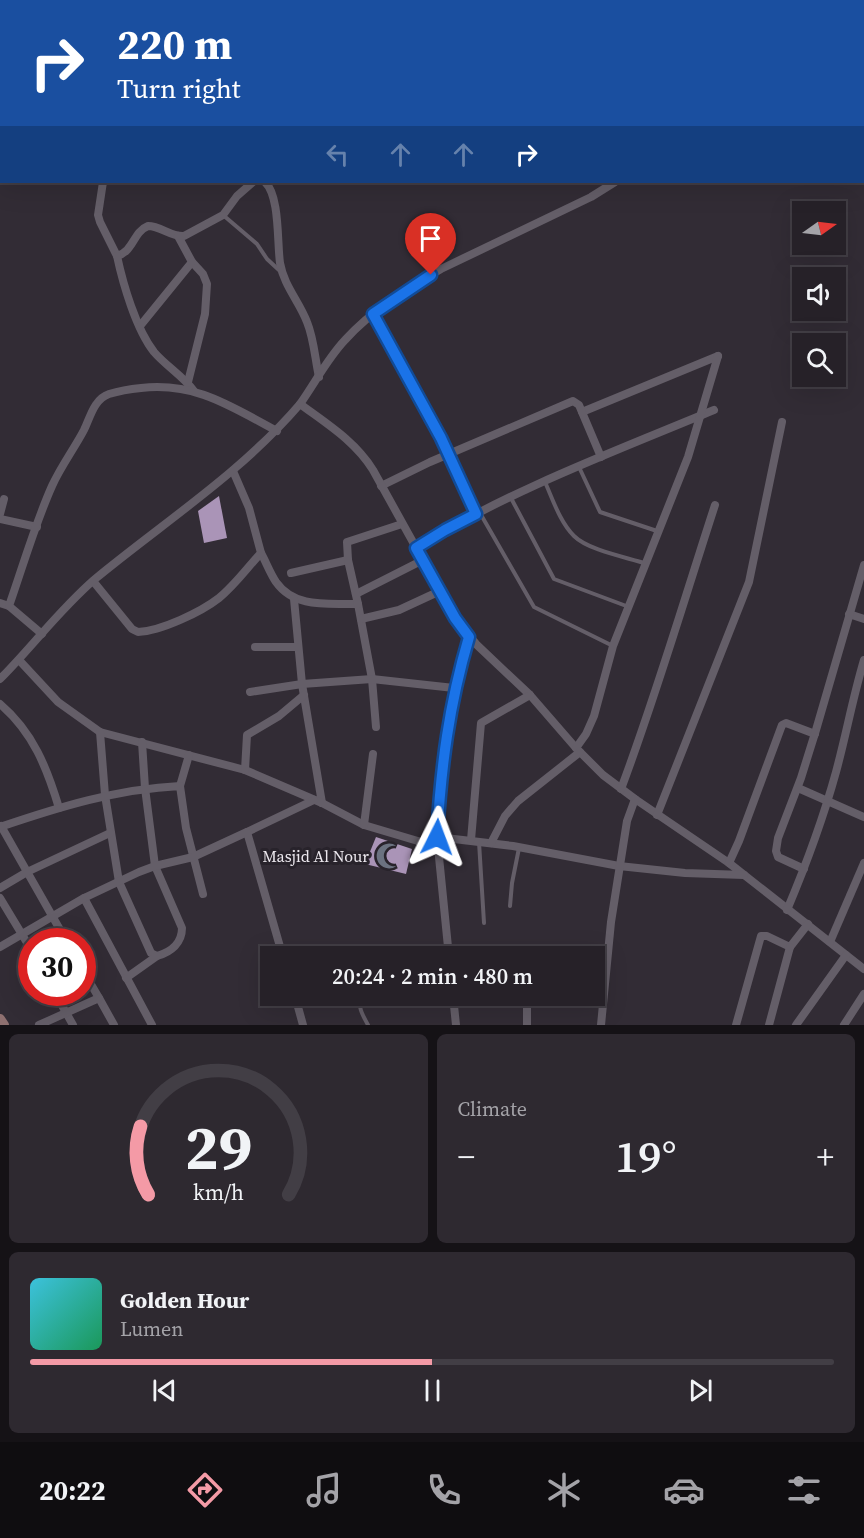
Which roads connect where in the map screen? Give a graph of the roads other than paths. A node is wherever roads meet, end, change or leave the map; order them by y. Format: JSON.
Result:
{"nodes":[{"id":1,"x":103,"y":183,"type":"edge"},
{"id":2,"x":252,"y":183,"type":"edge"},
{"id":3,"x":266,"y":183,"type":"edge"},
{"id":4,"x":613,"y":183,"type":"edge"},
{"id":5,"x":223,"y":215,"type":"junction"},
{"id":6,"x":178,"y":237,"type":"junction"},
{"id":7,"x":117,"y":256,"type":"junction"},
{"id":8,"x":192,"y":262,"type":"junction"},
{"id":9,"x":283,"y":273,"type":"junction"},
{"id":10,"x":373,"y":314,"type":"junction"},
{"id":11,"x":140,"y":326,"type":"junction"},
{"id":12,"x":319,"y":377,"type":"junction"},
{"id":13,"x":188,"y":382,"type":"junction"},
{"id":14,"x":194,"y":391,"type":"junction"},
{"id":15,"x":300,"y":404,"type":"junction"},
{"id":16,"x":714,"y":410,"type":"dead end"},
{"id":17,"x":582,"y":412,"type":"junction"},
{"id":18,"x":701,"y":415,"type":"junction"},
{"id":19,"x":782,"y":422,"type":"dead end"},
{"id":20,"x":277,"y":431,"type":"junction"},
{"id":21,"x":450,"y":454,"type":"junction"},
{"id":22,"x":602,"y":457,"type":"junction"},
{"id":23,"x":579,"y":467,"type":"junction"},
{"id":24,"x":233,"y":471,"type":"junction"},
{"id":25,"x":545,"y":482,"type":"junction"},
{"id":26,"x":381,"y":486,"type":"junction"},
{"id":27,"x":511,"y":498,"type":"junction"},
{"id":28,"x":4,"y":499,"type":"dead end"},
{"id":29,"x":715,"y":505,"type":"dead end"},
{"id":30,"x":478,"y":513,"type":"junction"},
{"id":31,"x":0,"y":514,"type":"edge"},
{"id":32,"x":0,"y":519,"type":"edge"},
{"id":33,"x":402,"y":524,"type":"junction"},
{"id":34,"x":37,"y":527,"type":"junction"},
{"id":35,"x":658,"y":531,"type":"junction"},
{"id":36,"x":416,"y":548,"type":"junction"},
{"id":37,"x":261,"y":553,"type":"junction"},
{"id":38,"x":348,"y":560,"type":"junction"},
{"id":39,"x":423,"y":560,"type":"junction"},
{"id":40,"x":646,"y":564,"type":"junction"},
{"id":41,"x":864,"y":565,"type":"edge"},
{"id":42,"x":291,"y":573,"type":"dead end"},
{"id":43,"x":93,"y":581,"type":"junction"},
{"id":44,"x":440,"y":591,"type":"junction"},
{"id":45,"x":356,"y":594,"type":"junction"},
{"id":46,"x":294,"y":599,"type":"junction"},
{"id":47,"x":0,"y":603,"type":"edge"},
{"id":48,"x":358,"y":604,"type":"junction"},
{"id":49,"x":9,"y":606,"type":"junction"},
{"id":50,"x":629,"y":607,"type":"junction"},
{"id":51,"x":849,"y":614,"type":"junction"},
{"id":52,"x":361,"y":619,"type":"junction"},
{"id":53,"x":864,"y":619,"type":"edge"},
{"id":54,"x":42,"y":634,"type":"junction"},
{"id":55,"x":469,"y":637,"type":"junction"},
{"id":56,"x":613,"y":646,"type":"junction"},
{"id":57,"x":255,"y":647,"type":"dead end"},
{"id":58,"x":297,"y":647,"type":"junction"},
{"id":59,"x":19,"y":660,"type":"junction"},
{"id":60,"x":864,"y":660,"type":"edge"},
{"id":61,"x":0,"y":679,"type":"edge"},
{"id":62,"x":372,"y":679,"type":"junction"},
{"id":63,"x":302,"y":684,"type":"junction"},
{"id":64,"x":454,"y":688,"type":"junction"},
{"id":65,"x":250,"y":692,"type":"dead end"},
{"id":66,"x":304,"y":695,"type":"junction"},
{"id":67,"x":530,"y":695,"type":"junction"},
{"id":68,"x":0,"y":704,"type":"edge"},
{"id":69,"x":376,"y":727,"type":"dead end"},
{"id":70,"x":100,"y":732,"type":"junction"},
{"id":71,"x":815,"y":734,"type":"junction"},
{"id":72,"x":142,"y":742,"type":"junction"},
{"id":73,"x":578,"y":750,"type":"junction"},
{"id":74,"x":373,"y":754,"type":"dead end"},
{"id":75,"x":189,"y":755,"type":"junction"},
{"id":76,"x":245,"y":770,"type":"junction"},
{"id":77,"x":180,"y":786,"type":"junction"},
{"id":78,"x":145,"y":788,"type":"junction"},
{"id":79,"x":798,"y":788,"type":"junction"},
{"id":80,"x":621,"y":789,"type":"junction"},
{"id":81,"x":105,"y":795,"type":"junction"},
{"id":82,"x":635,"y":799,"type":"junction"},
{"id":83,"x":318,"y":801,"type":"junction"},
{"id":84,"x":827,"y":801,"type":"junction"},
{"id":85,"x":59,"y":808,"type":"junction"},
{"id":86,"x":657,"y":815,"type":"junction"},
{"id":87,"x":864,"y":817,"type":"edge"},
{"id":88,"x":364,"y":825,"type":"junction"},
{"id":89,"x":1,"y":826,"type":"edge"},
{"id":90,"x":247,"y":832,"type":"junction"},
{"id":91,"x":110,"y":833,"type":"junction"},
{"id":92,"x":437,"y":837,"type":"junction"},
{"id":93,"x":475,"y":841,"type":"junction"},
{"id":94,"x":491,"y":843,"type":"junction"},
{"id":95,"x":438,"y":847,"type":"junction"},
{"id":96,"x":519,"y":847,"type":"junction"},
{"id":97,"x":193,"y":857,"type":"junction"},
{"id":98,"x":729,"y":863,"type":"junction"},
{"id":99,"x":864,"y":863,"type":"edge"},
{"id":100,"x":155,"y":866,"type":"junction"},
{"id":101,"x":620,"y":866,"type":"junction"},
{"id":102,"x":804,"y":869,"type":"junction"},
{"id":103,"x":27,"y":872,"type":"junction"},
{"id":104,"x":744,"y":875,"type":"junction"},
{"id":105,"x":119,"y":882,"type":"junction"},
{"id":106,"x":0,"y":888,"type":"edge"},
{"id":107,"x":203,"y":894,"type":"dead end"},
{"id":108,"x":0,"y":898,"type":"edge"},
{"id":109,"x":84,"y":898,"type":"junction"},
{"id":110,"x":510,"y":906,"type":"dead end"},
{"id":111,"x":787,"y":910,"type":"junction"},
{"id":112,"x":52,"y":916,"type":"junction"},
{"id":113,"x":484,"y":923,"type":"dead end"},
{"id":114,"x":808,"y":924,"type":"junction"},
{"id":115,"x":18,"y":928,"type":"edge"},
{"id":116,"x":32,"y":928,"type":"edge"},
{"id":117,"x":59,"y":928,"type":"edge"},
{"id":118,"x":18,"y":936,"type":"edge"},
{"id":119,"x":830,"y":942,"type":"junction"},
{"id":120,"x":0,"y":946,"type":"edge"},
{"id":121,"x":280,"y":946,"type":"edge"},
{"id":122,"x":448,"y":946,"type":"edge"},
{"id":123,"x":790,"y":947,"type":"junction"},
{"id":124,"x":607,"y":954,"type":"joint"},
{"id":125,"x":846,"y":955,"type":"junction"},
{"id":126,"x":157,"y":956,"type":"junction"},
{"id":127,"x":864,"y":969,"type":"edge"},
{"id":128,"x":126,"y":978,"type":"junction"},
{"id":129,"x":96,"y":993,"type":"edge"},
{"id":130,"x":864,"y":994,"type":"edge"},
{"id":131,"x":99,"y":998,"type":"junction"},
{"id":132,"x":63,"y":1006,"type":"edge"},
{"id":133,"x":298,"y":1006,"type":"edge"},
{"id":134,"x":360,"y":1006,"type":"edge"},
{"id":135,"x":454,"y":1006,"type":"edge"},
{"id":136,"x":527,"y":1006,"type":"edge"},
{"id":137,"x":66,"y":1012,"type":"junction"},
{"id":138,"x":0,"y":1019,"type":"edge"},
{"id":139,"x":4,"y":1025,"type":"edge"},
{"id":140,"x":39,"y":1025,"type":"edge"},
{"id":141,"x":73,"y":1025,"type":"edge"},
{"id":142,"x":114,"y":1025,"type":"edge"},
{"id":143,"x":152,"y":1025,"type":"edge"},
{"id":144,"x":303,"y":1025,"type":"edge"},
{"id":145,"x":368,"y":1025,"type":"edge"},
{"id":146,"x":456,"y":1025,"type":"edge"},
{"id":147,"x":527,"y":1025,"type":"edge"},
{"id":148,"x":601,"y":1025,"type":"edge"},
{"id":149,"x":736,"y":1025,"type":"edge"},
{"id":150,"x":769,"y":1025,"type":"edge"},
{"id":151,"x":796,"y":1025,"type":"edge"},
{"id":152,"x":844,"y":1025,"type":"edge"}],
"edges":[{"from":1,"to":7,"type":"street"},
{"from":2,"to":5,"type":"street"},
{"from":3,"to":9,"type":"street"},
{"from":4,"to":10,"type":"street"},
{"from":5,"to":6,"type":"street"},
{"from":5,"to":9,"type":"lane"},
{"from":6,"to":7,"type":"street"},
{"from":6,"to":8,"type":"street"},
{"from":7,"to":11,"type":"street"},
{"from":8,"to":11,"type":"street"},
{"from":8,"to":13,"type":"street"},
{"from":9,"to":12,"type":"street"},
{"from":10,"to":12,"type":"street"},
{"from":10,"to":21,"type":"street"},
{"from":11,"to":13,"type":"street"},
{"from":12,"to":15,"type":"street"},
{"from":13,"to":14,"type":"street"},
{"from":14,"to":20,"type":"street"},
{"from":14,"to":34,"type":"street"},
{"from":15,"to":20,"type":"street"},
{"from":15,"to":26,"type":"street"},
{"from":16,"to":18,"type":"street"},
{"from":17,"to":18,"type":"street"},
{"from":17,"to":21,"type":"street"},
{"from":17,"to":22,"type":"street"},
{"from":18,"to":22,"type":"street"},
{"from":18,"to":35,"type":"street"},
{"from":19,"to":86,"type":"street"},
{"from":20,"to":24,"type":"street"},
{"from":21,"to":26,"type":"street"},
{"from":21,"to":30,"type":"street"},
{"from":22,"to":23,"type":"street"},
{"from":23,"to":25,"type":"street"},
{"from":23,"to":35,"type":"lane"},
{"from":24,"to":37,"type":"street"},
{"from":24,"to":43,"type":"street"},
{"from":25,"to":27,"type":"street"},
{"from":25,"to":40,"type":"lane"},
{"from":26,"to":33,"type":"street"},
{"from":27,"to":30,"type":"street"},
{"from":27,"to":50,"type":"lane"},
{"from":28,"to":31,"type":"street"},
{"from":29,"to":80,"type":"street"},
{"from":30,"to":36,"type":"street"},
{"from":30,"to":56,"type":"lane"},
{"from":32,"to":34,"type":"street"},
{"from":33,"to":36,"type":"street"},
{"from":33,"to":38,"type":"street"},
{"from":34,"to":49,"type":"street"},
{"from":35,"to":40,"type":"street"},
{"from":36,"to":39,"type":"street"},
{"from":37,"to":43,"type":"street"},
{"from":37,"to":46,"type":"street"},
{"from":38,"to":42,"type":"street"},
{"from":38,"to":45,"type":"street"},
{"from":39,"to":44,"type":"street"},
{"from":39,"to":45,"type":"street"},
{"from":40,"to":50,"type":"street"},
{"from":41,"to":51,"type":"street"},
{"from":43,"to":54,"type":"street"},
{"from":44,"to":52,"type":"street"},
{"from":44,"to":55,"type":"street"},
{"from":45,"to":48,"type":"street"},
{"from":46,"to":48,"type":"street"},
{"from":46,"to":58,"type":"street"},
{"from":47,"to":49,"type":"street"},
{"from":48,"to":52,"type":"street"},
{"from":49,"to":54,"type":"street"},
{"from":50,"to":56,"type":"street"},
{"from":51,"to":53,"type":"street"},
{"from":51,"to":71,"type":"street"},
{"from":52,"to":62,"type":"street"},
{"from":54,"to":59,"type":"street"},
{"from":55,"to":64,"type":"street"},
{"from":55,"to":67,"type":"street"},
{"from":56,"to":73,"type":"street"},
{"from":57,"to":58,"type":"street"},
{"from":58,"to":63,"type":"street"},
{"from":59,"to":61,"type":"street"},
{"from":59,"to":70,"type":"street"},
{"from":60,"to":84,"type":"street"},
{"from":62,"to":63,"type":"street"},
{"from":62,"to":64,"type":"street"},
{"from":62,"to":69,"type":"street"},
{"from":63,"to":65,"type":"street"},
{"from":63,"to":66,"type":"street"},
{"from":64,"to":92,"type":"street"},
{"from":66,"to":76,"type":"street"},
{"from":66,"to":83,"type":"street"},
{"from":67,"to":73,"type":"street"},
{"from":67,"to":93,"type":"street"},
{"from":68,"to":85,"type":"street"},
{"from":70,"to":72,"type":"street"},
{"from":70,"to":81,"type":"street"},
{"from":71,"to":79,"type":"street"},
{"from":71,"to":98,"type":"street"},
{"from":72,"to":75,"type":"street"},
{"from":72,"to":78,"type":"street"},
{"from":73,"to":80,"type":"street"},
{"from":73,"to":94,"type":"street"},
{"from":74,"to":88,"type":"street"},
{"from":75,"to":76,"type":"street"},
{"from":75,"to":77,"type":"street"},
{"from":76,"to":83,"type":"street"},
{"from":77,"to":78,"type":"street"},
{"from":77,"to":97,"type":"street"},
{"from":78,"to":81,"type":"street"},
{"from":78,"to":100,"type":"street"},
{"from":79,"to":84,"type":"street"},
{"from":79,"to":102,"type":"street"},
{"from":80,"to":82,"type":"street"},
{"from":81,"to":85,"type":"street"},
{"from":81,"to":91,"type":"street"},
{"from":82,"to":86,"type":"street"},
{"from":82,"to":101,"type":"street"},
{"from":83,"to":88,"type":"street"},
{"from":83,"to":90,"type":"street"},
{"from":84,"to":87,"type":"street"},
{"from":84,"to":102,"type":"street"},
{"from":85,"to":89,"type":"street"},
{"from":86,"to":98,"type":"street"},
{"from":88,"to":95,"type":"street"},
{"from":89,"to":103,"type":"street"},
{"from":90,"to":97,"type":"street"},
{"from":90,"to":121,"type":"street"},
{"from":91,"to":103,"type":"street"},
{"from":91,"to":105,"type":"street"},
{"from":92,"to":93,"type":"street"},
{"from":92,"to":95,"type":"street"},
{"from":93,"to":94,"type":"street"},
{"from":93,"to":113,"type":"lane"},
{"from":94,"to":96,"type":"street"},
{"from":95,"to":122,"type":"street"},
{"from":96,"to":101,"type":"street"},
{"from":96,"to":110,"type":"lane"},
{"from":97,"to":100,"type":"street"},
{"from":97,"to":107,"type":"street"},
{"from":98,"to":104,"type":"street"},
{"from":99,"to":119,"type":"street"},
{"from":100,"to":105,"type":"street"},
{"from":100,"to":126,"type":"street"},
{"from":101,"to":104,"type":"street"},
{"from":101,"to":124,"type":"street"},
{"from":102,"to":111,"type":"street"},
{"from":103,"to":106,"type":"street"},
{"from":103,"to":112,"type":"street"},
{"from":104,"to":111,"type":"street"},
{"from":105,"to":109,"type":"street"},
{"from":105,"to":126,"type":"street"},
{"from":108,"to":115,"type":"street"},
{"from":109,"to":112,"type":"street"},
{"from":109,"to":128,"type":"street"},
{"from":111,"to":114,"type":"street"},
{"from":112,"to":116,"type":"street"},
{"from":112,"to":117,"type":"street"},
{"from":114,"to":119,"type":"street"},
{"from":114,"to":123,"type":"street"},
{"from":118,"to":120,"type":"street"},
{"from":119,"to":125,"type":"street"},
{"from":123,"to":149,"type":"street"},
{"from":123,"to":150,"type":"street"},
{"from":124,"to":148,"type":"street"},
{"from":125,"to":127,"type":"street"},
{"from":125,"to":151,"type":"street"},
{"from":126,"to":128,"type":"street"},
{"from":128,"to":143,"type":"street"},
{"from":129,"to":131,"type":"street"},
{"from":130,"to":152,"type":"street"},
{"from":131,"to":137,"type":"street"},
{"from":131,"to":142,"type":"street"},
{"from":132,"to":137,"type":"street"},
{"from":133,"to":144,"type":"street"},
{"from":134,"to":145,"type":"lane"},
{"from":135,"to":146,"type":"street"},
{"from":136,"to":147,"type":"street"},
{"from":137,"to":140,"type":"street"},
{"from":137,"to":141,"type":"street"},
{"from":138,"to":139,"type":"street"}]}
